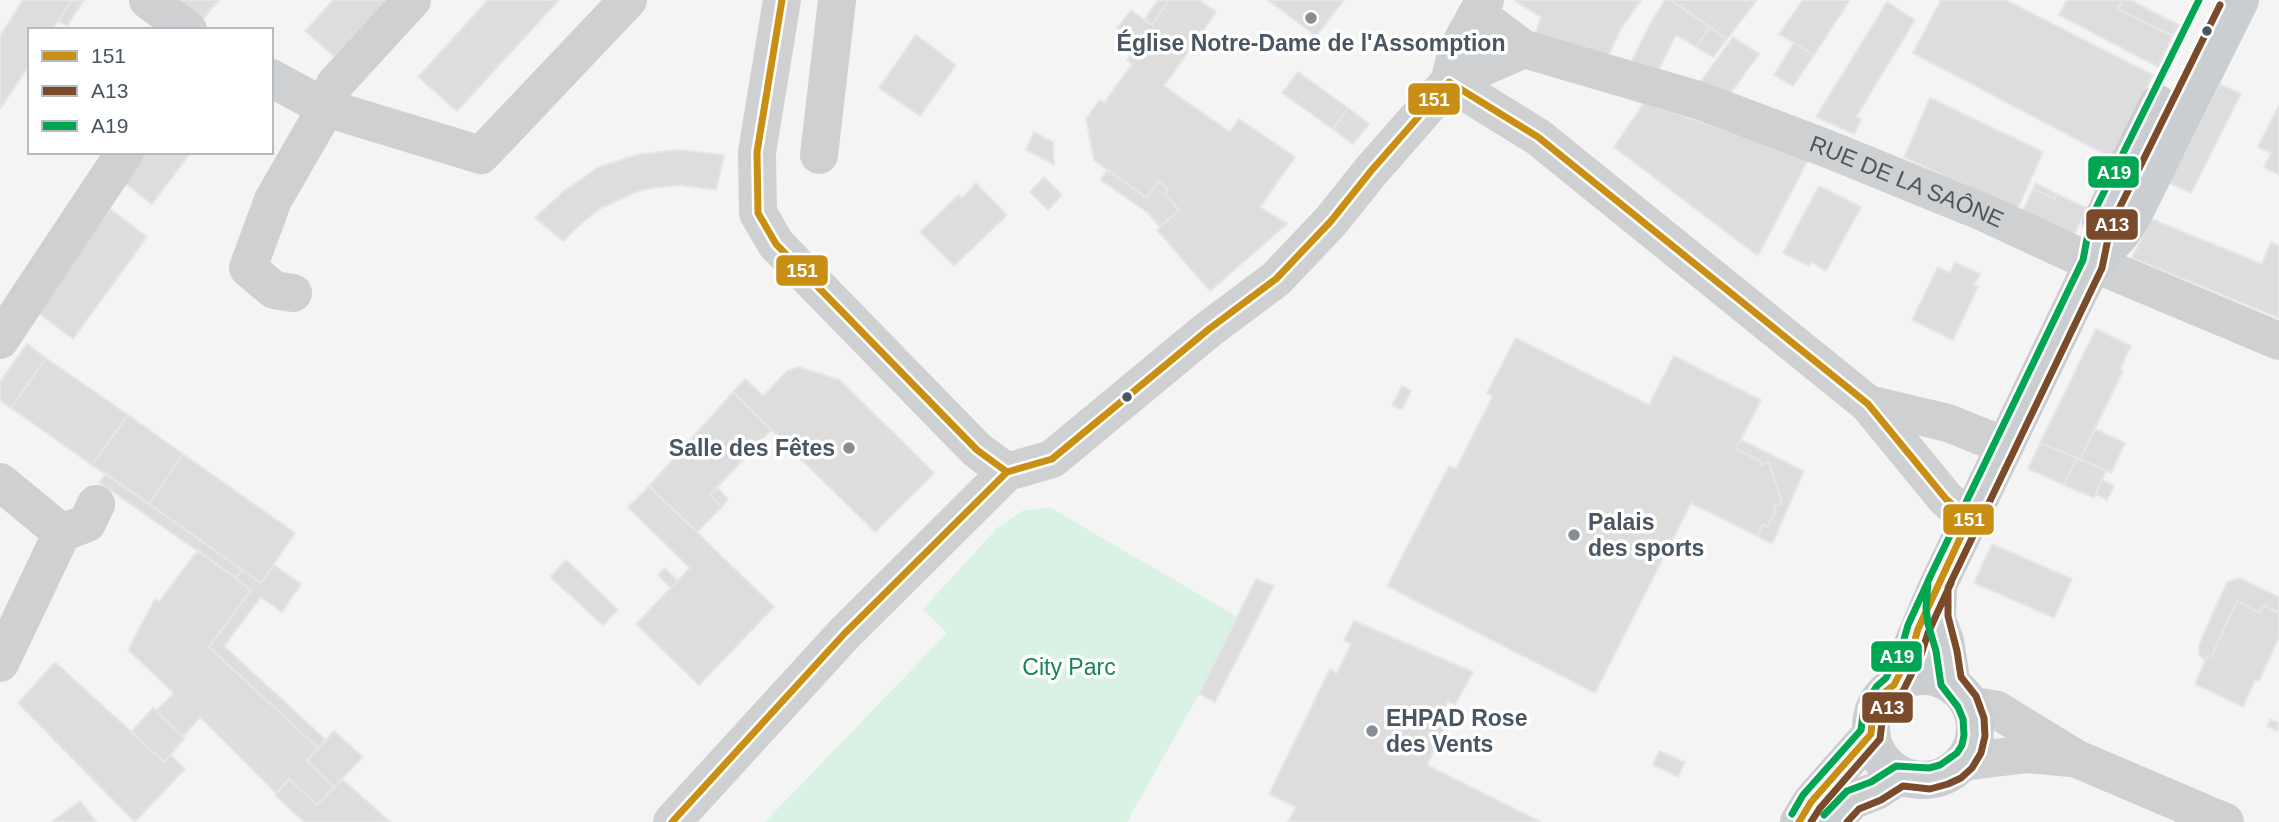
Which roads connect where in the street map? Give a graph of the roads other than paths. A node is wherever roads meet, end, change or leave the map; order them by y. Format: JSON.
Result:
{"nodes":[{"id":1,"x":148,"y":0,"type":"edge"},
{"id":2,"x":412,"y":0,"type":"edge"},
{"id":3,"x":628,"y":0,"type":"edge"},
{"id":4,"x":782,"y":0,"type":"edge"},
{"id":5,"x":837,"y":0,"type":"edge"},
{"id":6,"x":2211,"y":0,"type":"edge"},
{"id":7,"x":2240,"y":0,"type":"edge"},
{"id":8,"x":1481,"y":7,"type":"edge"},
{"id":9,"x":185,"y":28,"type":"edge"},
{"id":10,"x":1524,"y":49,"type":"junction"},
{"id":11,"x":273,"y":79,"type":"edge"},
{"id":12,"x":1449,"y":82,"type":"junction"},
{"id":13,"x":326,"y":108,"type":"junction"},
{"id":14,"x":124,"y":154,"type":"edge"},
{"id":15,"x":819,"y":155,"type":"dead end"},
{"id":16,"x":2094,"y":263,"type":"junction"},
{"id":17,"x":293,"y":293,"type":"dead end"},
{"id":18,"x":0,"y":340,"type":"edge"},
{"id":19,"x":2279,"y":341,"type":"edge"},
{"id":20,"x":1868,"y":404,"type":"junction"},
{"id":21,"x":2005,"y":446,"type":"junction"},
{"id":22,"x":1007,"y":472,"type":"junction"},
{"id":23,"x":0,"y":482,"type":"edge"},
{"id":24,"x":96,"y":504,"type":"dead end"},
{"id":25,"x":1969,"y":519,"type":"junction"},
{"id":26,"x":62,"y":533,"type":"junction"},
{"id":27,"x":1938,"y":584,"type":"junction"},
{"id":28,"x":6,"y":651,"type":"edge"},
{"id":29,"x":1894,"y":685,"type":"junction"},
{"id":30,"x":1961,"y":695,"type":"junction"},
{"id":31,"x":1871,"y":734,"type":"junction"},
{"id":32,"x":2077,"y":759,"type":"junction"},
{"id":33,"x":1962,"y":762,"type":"junction"},
{"id":34,"x":1901,"y":775,"type":"junction"},
{"id":35,"x":1814,"y":815,"type":"edge"},
{"id":36,"x":672,"y":822,"type":"edge"},
{"id":37,"x":2225,"y":822,"type":"edge"}],
"edges":[{"from":1,"to":9,"type":"street"},
{"from":2,"to":13,"type":"street"},
{"from":3,"to":13,"type":"street"},
{"from":4,"to":22,"type":"street"},
{"from":5,"to":15,"type":"street"},
{"from":6,"to":16,"type":"main road"},
{"from":7,"to":16,"type":"main road"},
{"from":8,"to":10,"type":"street","name":"RUE DE LA SAÔNE"},
{"from":8,"to":12,"type":"street"},
{"from":10,"to":12,"type":"street"},
{"from":10,"to":16,"type":"street","name":"RUE DE LA SAÔNE"},
{"from":11,"to":13,"type":"street"},
{"from":12,"to":20,"type":"street"},
{"from":12,"to":22,"type":"street"},
{"from":13,"to":17,"type":"street"},
{"from":14,"to":18,"type":"street"},
{"from":16,"to":19,"type":"street","name":"RUE DE LA SAÔNE"},
{"from":16,"to":21,"type":"main road"},
{"from":20,"to":21,"type":"street"},
{"from":20,"to":25,"type":"street"},
{"from":21,"to":25,"type":"main road"},
{"from":22,"to":36,"type":"street"},
{"from":23,"to":26,"type":"street"},
{"from":24,"to":26,"type":"street"},
{"from":25,"to":27,"type":"main road"},
{"from":26,"to":28,"type":"street"},
{"from":27,"to":29,"type":"main road"},
{"from":27,"to":30,"type":"main road"},
{"from":29,"to":30,"type":"main road"},
{"from":29,"to":31,"type":"main road"},
{"from":30,"to":32,"type":"street"},
{"from":30,"to":33,"type":"main road"},
{"from":31,"to":34,"type":"main road"},
{"from":31,"to":35,"type":"main road"},
{"from":32,"to":33,"type":"street"},
{"from":32,"to":37,"type":"street"},
{"from":33,"to":34,"type":"main road"},
{"from":34,"to":35,"type":"main road"}]}
